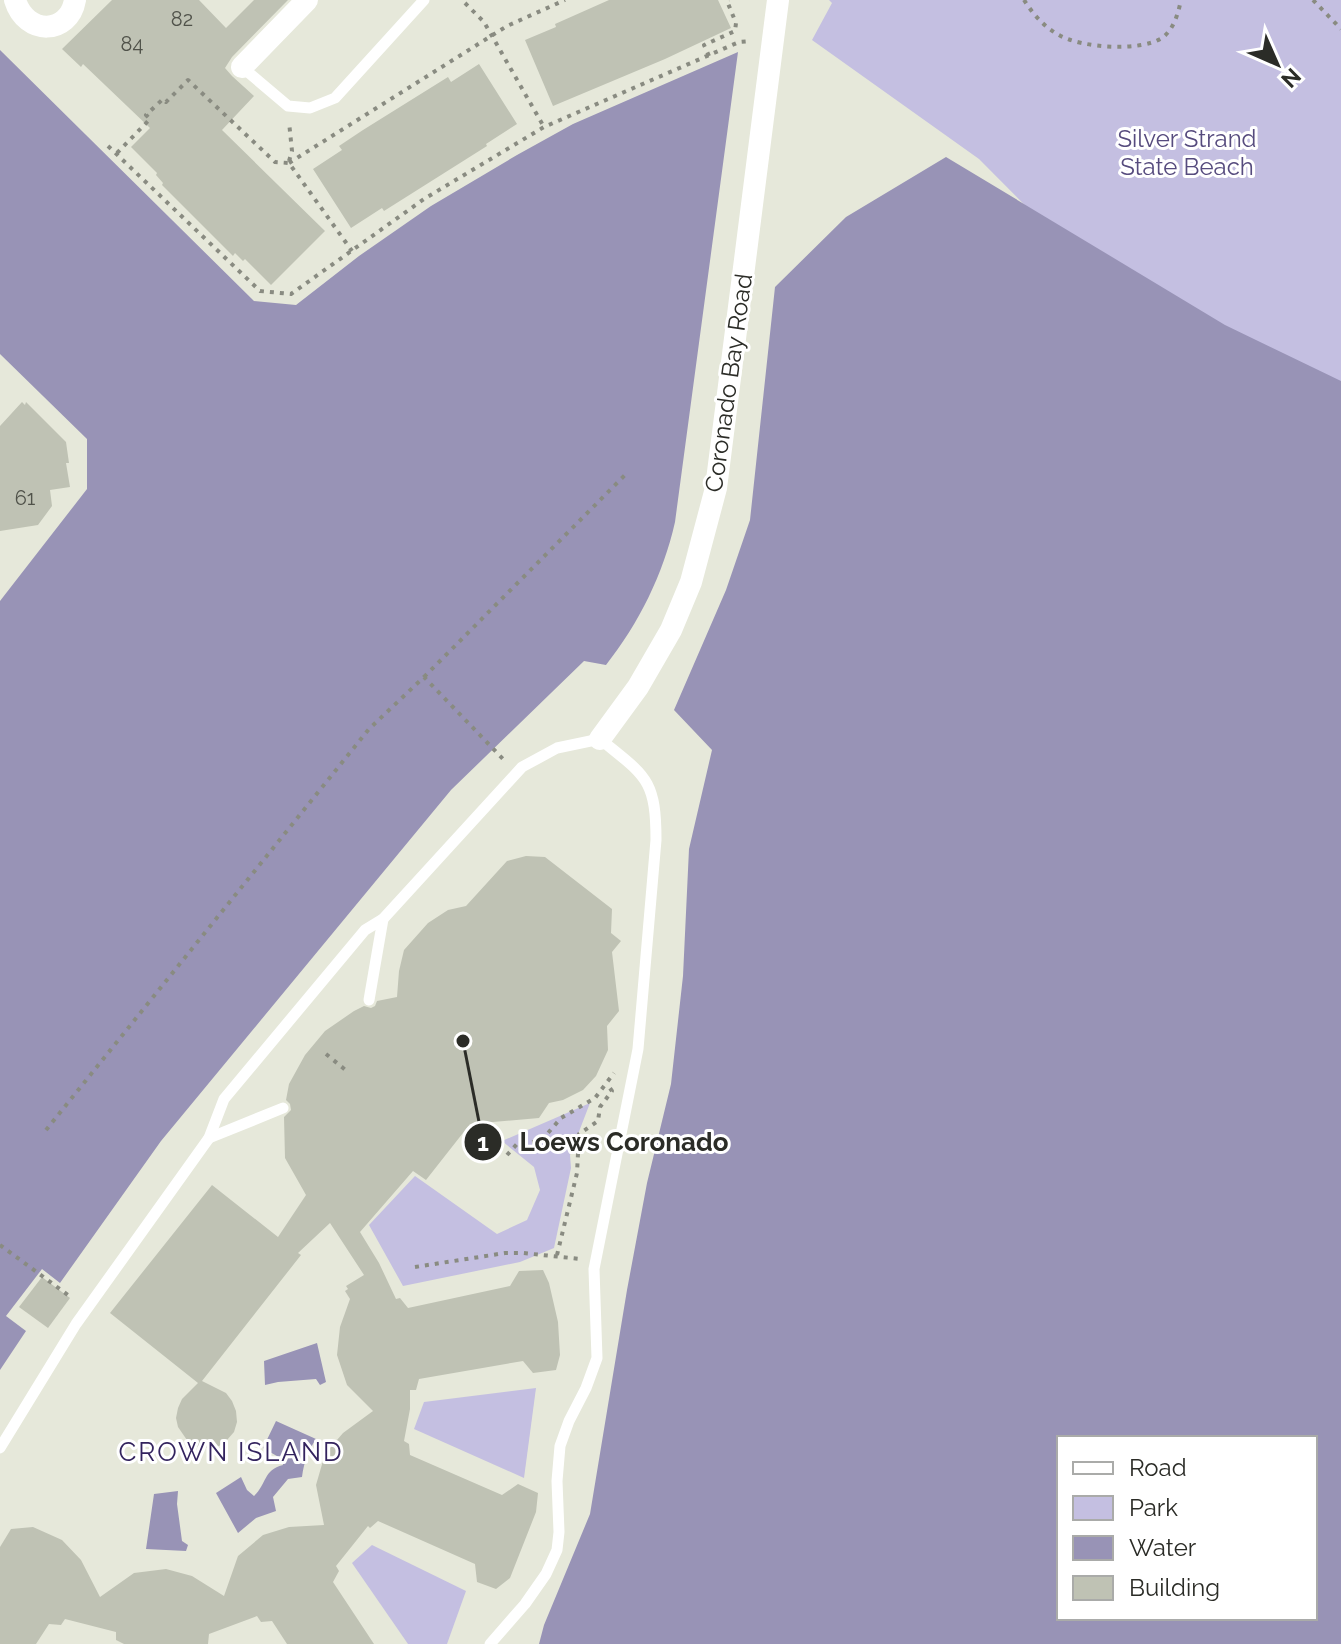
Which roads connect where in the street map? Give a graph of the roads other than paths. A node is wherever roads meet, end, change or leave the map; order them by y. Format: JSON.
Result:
{"nodes":[{"id":1,"x":15,"y":0,"type":"edge"},
{"id":2,"x":75,"y":0,"type":"edge"},
{"id":3,"x":307,"y":0,"type":"edge"},
{"id":4,"x":424,"y":0,"type":"edge"},
{"id":5,"x":778,"y":0,"type":"edge"},
{"id":6,"x":242,"y":67,"type":"joint"},
{"id":7,"x":600,"y":739,"type":"junction"},
{"id":8,"x":383,"y":919,"type":"junction"},
{"id":9,"x":369,"y":1000,"type":"dead end"},
{"id":10,"x":283,"y":1108,"type":"dead end"},
{"id":11,"x":209,"y":1138,"type":"junction"},
{"id":12,"x":0,"y":1448,"type":"edge"},
{"id":13,"x":490,"y":1644,"type":"edge"}],
"edges":[{"from":1,"to":2,"type":"street"},
{"from":3,"to":6,"type":"street"},
{"from":4,"to":6,"type":"lane"},
{"from":5,"to":7,"type":"street","name":"Coronado Bay Road"},
{"from":7,"to":8,"type":"lane"},
{"from":7,"to":13,"type":"lane"},
{"from":8,"to":9,"type":"lane"},
{"from":8,"to":11,"type":"lane"},
{"from":10,"to":11,"type":"lane"},
{"from":11,"to":12,"type":"lane"}]}
